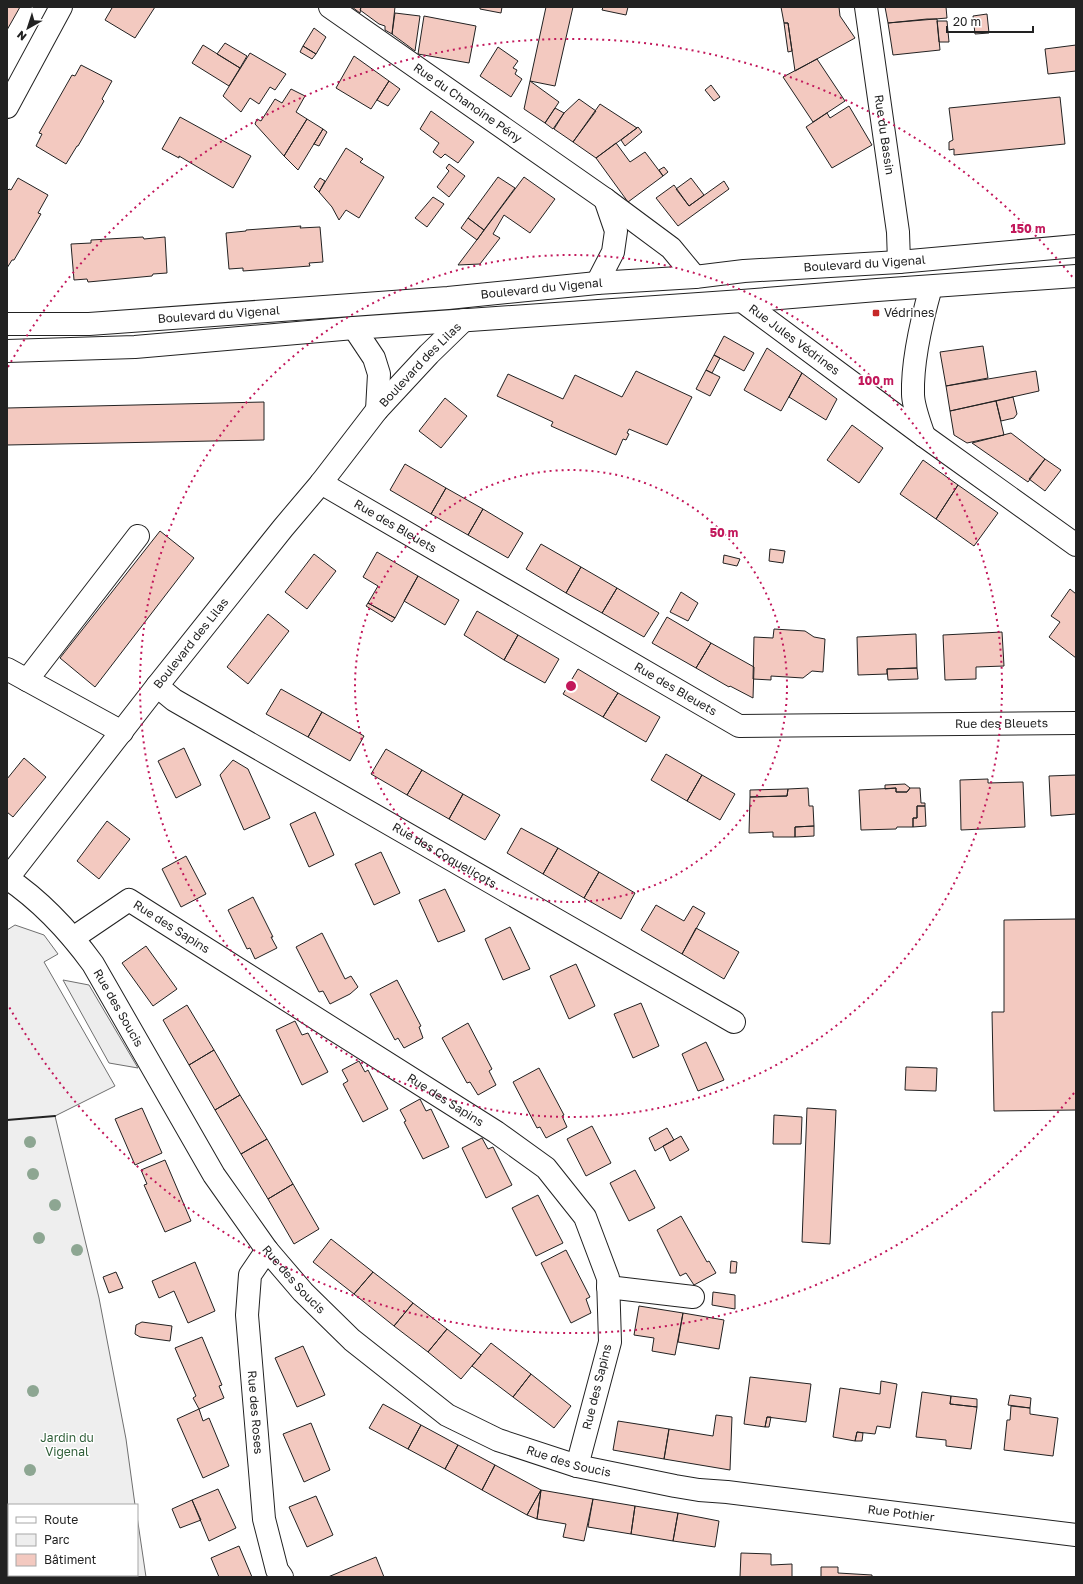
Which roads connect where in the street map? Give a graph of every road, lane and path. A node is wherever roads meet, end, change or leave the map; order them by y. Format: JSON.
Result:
{"nodes":[{"id":1,"x":61,"y":7,"type":"edge"},
{"id":2,"x":330,"y":7,"type":"edge"},
{"id":3,"x":866,"y":7,"type":"edge"},
{"id":4,"x":7,"y":107,"type":"edge"},
{"id":5,"x":605,"y":199,"type":"junction"},
{"id":6,"x":1076,"y":246,"type":"edge"},
{"id":7,"x":899,"y":262,"type":"junction"},
{"id":8,"x":1076,"y":276,"type":"edge"},
{"id":9,"x":695,"y":277,"type":"junction"},
{"id":10,"x":597,"y":283,"type":"junction"},
{"id":11,"x":931,"y":287,"type":"junction"},
{"id":12,"x":742,"y":301,"type":"junction"},
{"id":13,"x":464,"y":320,"type":"junction"},
{"id":14,"x":7,"y":324,"type":"edge"},
{"id":15,"x":354,"y":328,"type":"junction"},
{"id":16,"x":7,"y":351,"type":"edge"},
{"id":17,"x":377,"y":410,"type":"junction"},
{"id":18,"x":924,"y":436,"type":"junction"},
{"id":19,"x":321,"y":483,"type":"junction"},
{"id":20,"x":138,"y":536,"type":"dead end"},
{"id":21,"x":1076,"y":545,"type":"edge"},
{"id":22,"x":7,"y":669,"type":"edge"},
{"id":23,"x":27,"y":680,"type":"junction"},
{"id":24,"x":157,"y":686,"type":"junction"},
{"id":25,"x":1076,"y":723,"type":"edge"},
{"id":26,"x":122,"y":732,"type":"junction"},
{"id":27,"x":7,"y":879,"type":"edge"},
{"id":28,"x":73,"y":938,"type":"junction"},
{"id":29,"x":734,"y":1022,"type":"dead end"},
{"id":30,"x":267,"y":1250,"type":"junction"},
{"id":31,"x":608,"y":1287,"type":"junction"},
{"id":32,"x":694,"y":1297,"type":"dead end"},
{"id":33,"x":577,"y":1466,"type":"junction"},
{"id":34,"x":727,"y":1492,"type":"joint"},
{"id":35,"x":1076,"y":1535,"type":"edge"},
{"id":36,"x":282,"y":1577,"type":"edge"}],
"edges":[{"from":1,"to":4,"type":"street"},
{"from":2,"to":5,"type":"street","name":"Rue du Chanoine Pény"},
{"from":3,"to":7,"type":"street","name":"Rue du Bassin"},
{"from":5,"to":9,"type":"street","name":"Rue du Chanoine Pény"},
{"from":5,"to":10,"type":"street"},
{"from":6,"to":7,"type":"street","name":"Boulevard du Vigenal"},
{"from":7,"to":9,"type":"street","name":"Boulevard du Vigenal"},
{"from":8,"to":11,"type":"street","name":"Boulevard du Vigenal"},
{"from":9,"to":10,"type":"street","name":"Boulevard du Vigenal"},
{"from":10,"to":14,"type":"street","name":"Boulevard du Vigenal"},
{"from":11,"to":12,"type":"street","name":"Boulevard du Vigenal"},
{"from":11,"to":18,"type":"street"},
{"from":12,"to":13,"type":"street","name":"Boulevard du Vigenal"},
{"from":12,"to":18,"type":"street","name":"Rue Jules Védrines"},
{"from":13,"to":15,"type":"street","name":"Boulevard du Vigenal"},
{"from":13,"to":17,"type":"street","name":"Boulevard des Lilas"},
{"from":15,"to":16,"type":"street","name":"Boulevard du Vigenal"},
{"from":15,"to":17,"type":"street","name":"Boulevard des Lilas"},
{"from":17,"to":19,"type":"street","name":"Boulevard des Lilas"},
{"from":18,"to":21,"type":"street","name":"Rue Jules Védrines"},
{"from":19,"to":24,"type":"street","name":"Boulevard des Lilas"},
{"from":19,"to":25,"type":"street","name":"Rue des Bleuets"},
{"from":20,"to":23,"type":"street"},
{"from":22,"to":23,"type":"street"},
{"from":23,"to":26,"type":"street"},
{"from":24,"to":26,"type":"street","name":"Boulevard des Lilas"},
{"from":24,"to":29,"type":"street","name":"Rue des Coquelicots"},
{"from":26,"to":27,"type":"street","name":"Boulevard des Lilas"},
{"from":27,"to":28,"type":"street","name":"Rue des Soucis"},
{"from":28,"to":30,"type":"street","name":"Rue des Soucis"},
{"from":28,"to":31,"type":"street","name":"Rue des Sapins"},
{"from":30,"to":33,"type":"street","name":"Rue des Soucis"},
{"from":30,"to":36,"type":"street","name":"Rue des Roses"},
{"from":31,"to":32,"type":"street"},
{"from":31,"to":33,"type":"street","name":"Rue des Sapins"},
{"from":33,"to":34,"type":"street","name":"Rue des Soucis"},
{"from":34,"to":35,"type":"street","name":"Rue Pothier"}]}
